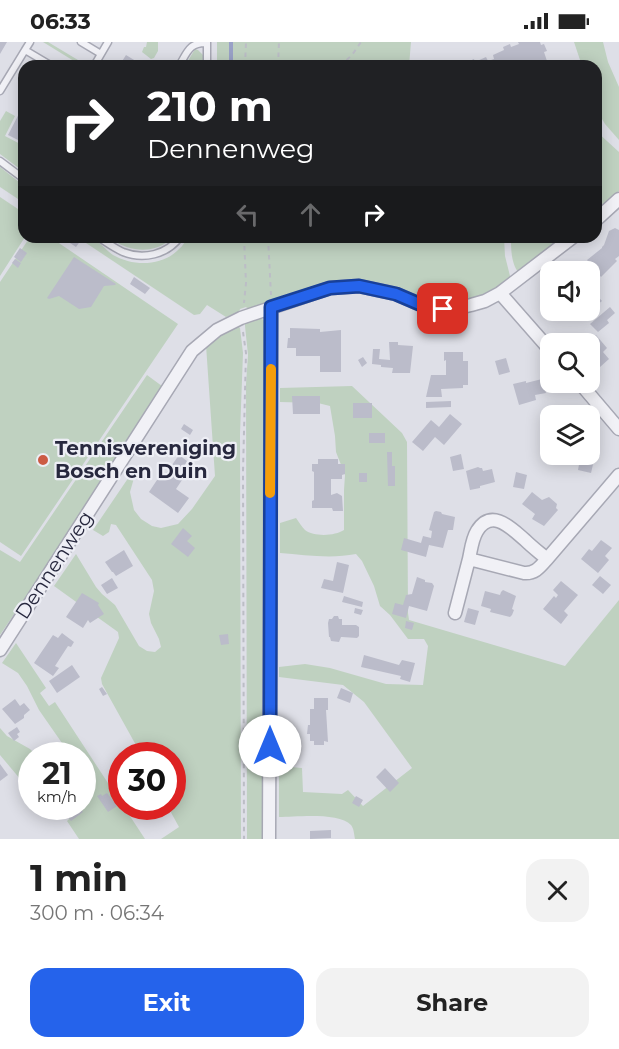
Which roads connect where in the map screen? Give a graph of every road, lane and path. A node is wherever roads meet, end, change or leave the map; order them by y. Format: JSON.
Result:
{"nodes":[{"id":1,"x":30,"y":42,"type":"edge"},
{"id":2,"x":81,"y":42,"type":"edge"},
{"id":3,"x":108,"y":42,"type":"edge"},
{"id":4,"x":246,"y":42,"type":"edge"},
{"id":5,"x":279,"y":42,"type":"edge"},
{"id":6,"x":361,"y":42,"type":"edge"},
{"id":7,"x":207,"y":43,"type":"edge"},
{"id":8,"x":25,"y":50,"type":"junction"},
{"id":9,"x":101,"y":54,"type":"junction"},
{"id":10,"x":19,"y":60,"type":"edge"},
{"id":11,"x":42,"y":60,"type":"edge"},
{"id":12,"x":98,"y":60,"type":"edge"},
{"id":13,"x":183,"y":60,"type":"edge"},
{"id":14,"x":207,"y":60,"type":"edge"},
{"id":15,"x":245,"y":60,"type":"edge"},
{"id":16,"x":278,"y":60,"type":"edge"},
{"id":17,"x":346,"y":60,"type":"edge"},
{"id":18,"x":18,"y":61,"type":"edge"},
{"id":19,"x":0,"y":91,"type":"edge"},
{"id":20,"x":0,"y":161,"type":"edge"},
{"id":21,"x":18,"y":174,"type":"edge"},
{"id":22,"x":619,"y":199,"type":"edge"},
{"id":23,"x":602,"y":215,"type":"edge"},
{"id":24,"x":108,"y":243,"type":"edge"},
{"id":25,"x":175,"y":243,"type":"edge"},
{"id":26,"x":244,"y":243,"type":"edge"},
{"id":27,"x":268,"y":243,"type":"edge"},
{"id":28,"x":565,"y":243,"type":"edge"},
{"id":29,"x":500,"y":293,"type":"junction"},
{"id":30,"x":271,"y":307,"type":"junction"},
{"id":31,"x":241,"y":318,"type":"junction"},
{"id":32,"x":540,"y":339,"type":"edge"},
{"id":33,"x":588,"y":393,"type":"edge"},
{"id":34,"x":619,"y":429,"type":"edge"},
{"id":35,"x":619,"y":475,"type":"edge"},
{"id":36,"x":469,"y":559,"type":"junction"},
{"id":37,"x":547,"y":559,"type":"junction"},
{"id":38,"x":455,"y":613,"type":"dead end"},
{"id":39,"x":0,"y":650,"type":"edge"},
{"id":40,"x":244,"y":839,"type":"edge"},
{"id":41,"x":269,"y":839,"type":"edge"}],
"edges":[{"from":1,"to":8,"type":"lane"},
{"from":2,"to":9,"type":"lane"},
{"from":3,"to":9,"type":"lane"},
{"from":4,"to":15,"type":"path"},
{"from":5,"to":16,"type":"path"},
{"from":6,"to":17,"type":"path"},
{"from":7,"to":13,"type":"lane"},
{"from":7,"to":14,"type":"lane"},
{"from":8,"to":10,"type":"lane"},
{"from":8,"to":11,"type":"lane"},
{"from":9,"to":12,"type":"lane"},
{"from":18,"to":19,"type":"lane"},
{"from":20,"to":21,"type":"lane"},
{"from":22,"to":23,"type":"street"},
{"from":24,"to":25,"type":"lane"},
{"from":26,"to":31,"type":"path"},
{"from":27,"to":30,"type":"path"},
{"from":28,"to":29,"type":"street","name":"Dennenweg"},
{"from":29,"to":30,"type":"street","name":"Dennenweg"},
{"from":29,"to":32,"type":"street"},
{"from":30,"to":31,"type":"street","name":"Dennenweg"},
{"from":30,"to":41,"type":"street"},
{"from":31,"to":39,"type":"street","name":"Dennenweg"},
{"from":31,"to":40,"type":"path"},
{"from":33,"to":34,"type":"street"},
{"from":35,"to":37,"type":"street"},
{"from":36,"to":37,"type":"street"},
{"from":36,"to":37,"type":"street"},
{"from":36,"to":38,"type":"street"}]}
